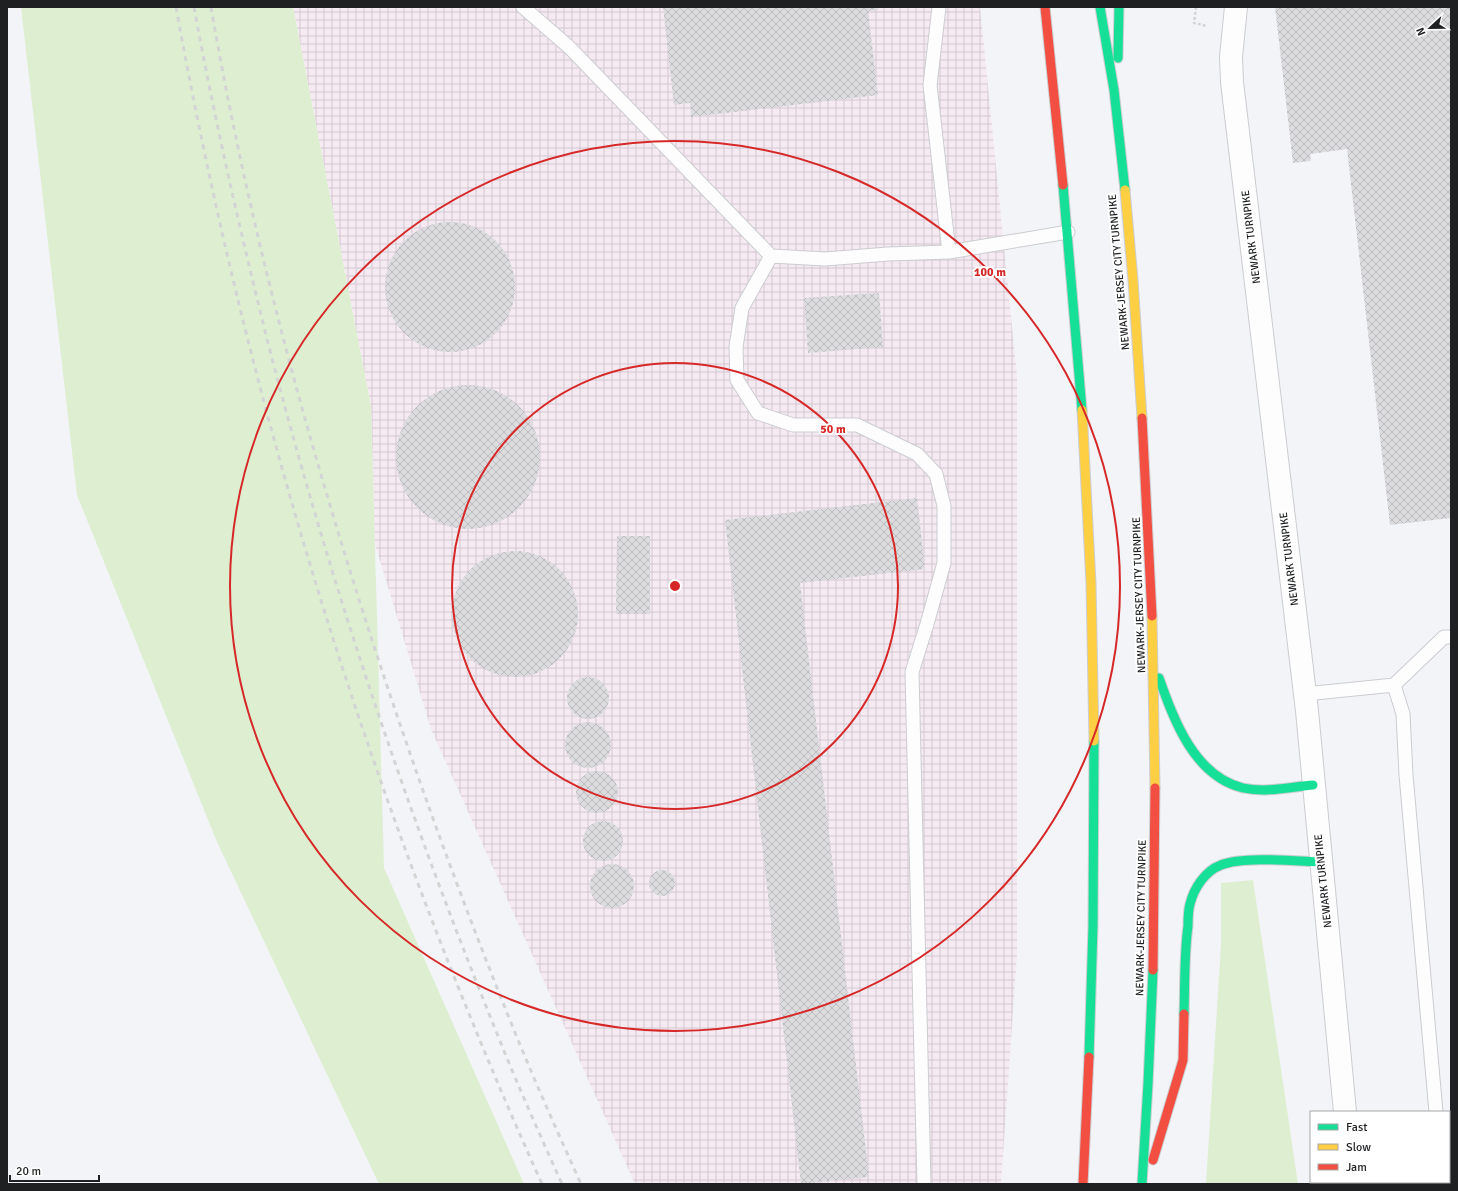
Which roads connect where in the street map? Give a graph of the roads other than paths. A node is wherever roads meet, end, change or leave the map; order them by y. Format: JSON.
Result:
{"nodes":[{"id":1,"x":523,"y":7,"type":"edge"},
{"id":2,"x":939,"y":7,"type":"edge"},
{"id":3,"x":1045,"y":7,"type":"edge"},
{"id":4,"x":1100,"y":7,"type":"edge"},
{"id":5,"x":1119,"y":7,"type":"edge"},
{"id":6,"x":1236,"y":7,"type":"edge"},
{"id":7,"x":1117,"y":115,"type":"junction"},
{"id":8,"x":1068,"y":232,"type":"junction"},
{"id":9,"x":948,"y":252,"type":"junction"},
{"id":10,"x":771,"y":256,"type":"junction"},
{"id":11,"x":1451,"y":636,"type":"edge"},
{"id":12,"x":1153,"y":660,"type":"junction"},
{"id":13,"x":1394,"y":684,"type":"junction"},
{"id":14,"x":1305,"y":694,"type":"junction"},
{"id":15,"x":1313,"y":785,"type":"junction"},
{"id":16,"x":1321,"y":862,"type":"junction"},
{"id":17,"x":1345,"y":1111,"type":"edge"},
{"id":18,"x":1436,"y":1111,"type":"edge"},
{"id":19,"x":924,"y":1184,"type":"edge"},
{"id":20,"x":1083,"y":1184,"type":"edge"},
{"id":21,"x":1142,"y":1184,"type":"edge"},
{"id":22,"x":1146,"y":1184,"type":"edge"}],
"edges":[{"from":1,"to":10,"type":"lane"},
{"from":2,"to":9,"type":"lane"},
{"from":3,"to":8,"type":"highway"},
{"from":4,"to":7,"type":"highway","name":"NEWARK-JERSEY CITY TURNPIKE"},
{"from":5,"to":7,"type":"highway"},
{"from":6,"to":14,"type":"street","name":"NEWARK TURNPIKE"},
{"from":7,"to":12,"type":"highway","name":"NEWARK-JERSEY CITY TURNPIKE"},
{"from":8,"to":9,"type":"lane"},
{"from":8,"to":20,"type":"highway"},
{"from":9,"to":10,"type":"lane"},
{"from":10,"to":19,"type":"lane"},
{"from":11,"to":13,"type":"lane"},
{"from":12,"to":15,"type":"highway"},
{"from":12,"to":21,"type":"highway","name":"NEWARK-JERSEY CITY TURNPIKE"},
{"from":13,"to":14,"type":"lane"},
{"from":13,"to":18,"type":"lane"},
{"from":14,"to":15,"type":"street","name":"NEWARK TURNPIKE"},
{"from":15,"to":16,"type":"street","name":"NEWARK TURNPIKE"},
{"from":16,"to":17,"type":"street","name":"NEWARK TURNPIKE"},
{"from":16,"to":22,"type":"highway"}]}
